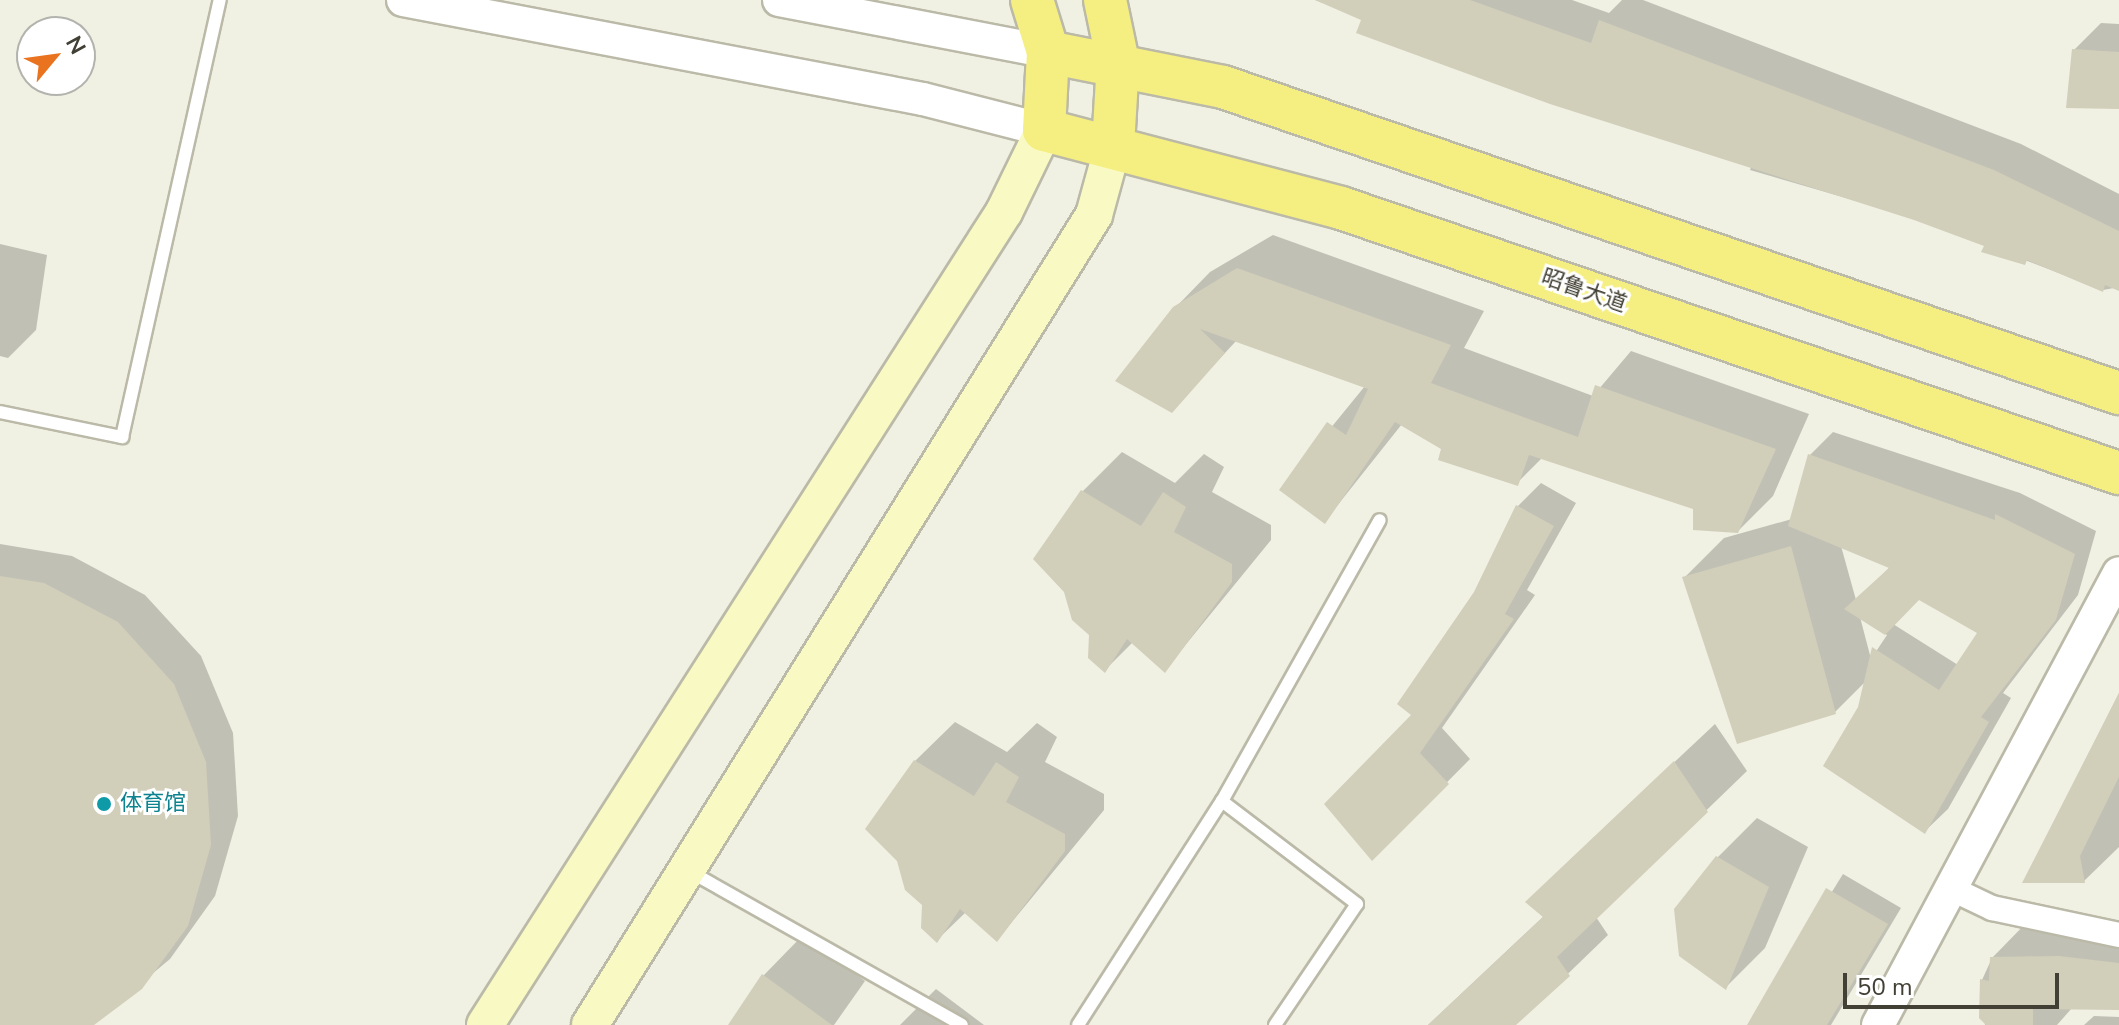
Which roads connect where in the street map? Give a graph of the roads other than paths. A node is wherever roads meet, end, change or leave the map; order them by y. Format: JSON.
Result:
{"nodes":[{"id":1,"x":220,"y":0,"type":"edge"},
{"id":2,"x":403,"y":0,"type":"edge"},
{"id":3,"x":779,"y":0,"type":"edge"},
{"id":4,"x":1032,"y":0,"type":"edge"},
{"id":5,"x":1105,"y":0,"type":"edge"},
{"id":6,"x":1048,"y":52,"type":"junction"},
{"id":7,"x":1118,"y":62,"type":"junction"},
{"id":8,"x":1044,"y":130,"type":"junction"},
{"id":9,"x":1113,"y":146,"type":"junction"},
{"id":10,"x":2119,"y":393,"type":"edge"},
{"id":11,"x":0,"y":412,"type":"edge"},
{"id":12,"x":2119,"y":473,"type":"edge"},
{"id":13,"x":1380,"y":520,"type":"dead end"},
{"id":14,"x":2119,"y":573,"type":"edge"},
{"id":15,"x":1222,"y":801,"type":"junction"},
{"id":16,"x":689,"y":871,"type":"junction"},
{"id":17,"x":1950,"y":888,"type":"junction"},
{"id":18,"x":2119,"y":935,"type":"edge"},
{"id":19,"x":485,"y":1025,"type":"edge"},
{"id":20,"x":590,"y":1025,"type":"edge"},
{"id":21,"x":962,"y":1025,"type":"edge"},
{"id":22,"x":1078,"y":1025,"type":"edge"},
{"id":23,"x":1275,"y":1025,"type":"edge"},
{"id":24,"x":1878,"y":1025,"type":"edge"}],
"edges":[{"from":1,"to":11,"type":"lane"},
{"from":2,"to":8,"type":"street"},
{"from":3,"to":6,"type":"street"},
{"from":4,"to":6,"type":"highway"},
{"from":5,"to":7,"type":"highway"},
{"from":6,"to":7,"type":"highway"},
{"from":6,"to":8,"type":"highway"},
{"from":7,"to":9,"type":"highway"},
{"from":7,"to":10,"type":"highway"},
{"from":8,"to":9,"type":"highway","name":"昭鲁大道"},
{"from":8,"to":19,"type":"main road"},
{"from":9,"to":12,"type":"highway","name":"昭鲁大道"},
{"from":9,"to":16,"type":"main road"},
{"from":13,"to":15,"type":"lane"},
{"from":14,"to":17,"type":"street"},
{"from":15,"to":22,"type":"lane"},
{"from":15,"to":23,"type":"lane"},
{"from":16,"to":20,"type":"main road"},
{"from":16,"to":21,"type":"lane"},
{"from":17,"to":18,"type":"street"},
{"from":17,"to":24,"type":"street"}]}
